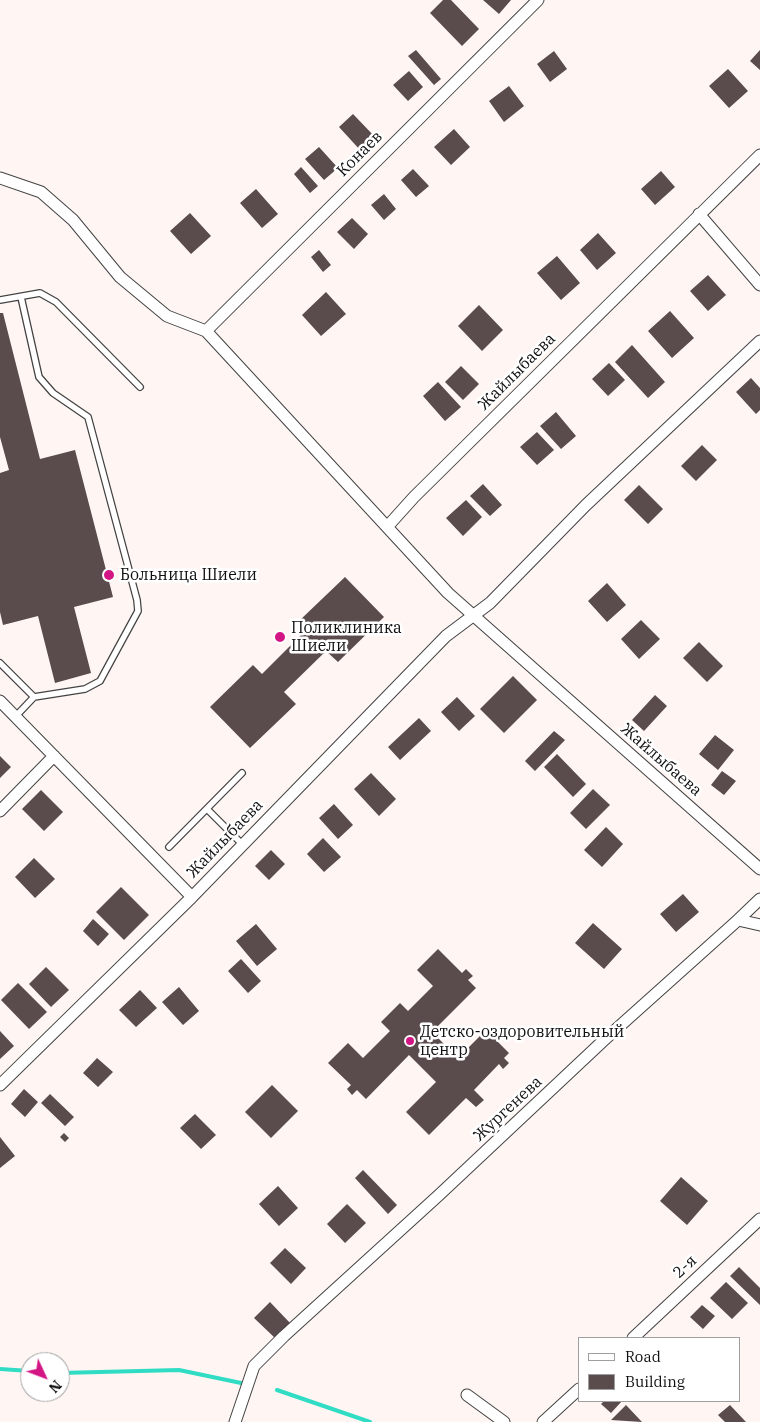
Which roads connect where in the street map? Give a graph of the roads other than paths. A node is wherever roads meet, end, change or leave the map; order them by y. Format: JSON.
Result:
{"nodes":[{"id":1,"x":538,"y":0,"type":"edge"},
{"id":2,"x":760,"y":155,"type":"edge"},
{"id":3,"x":0,"y":178,"type":"edge"},
{"id":4,"x":700,"y":214,"type":"junction"},
{"id":5,"x":760,"y":286,"type":"edge"},
{"id":6,"x":21,"y":297,"type":"junction"},
{"id":7,"x":0,"y":300,"type":"edge"},
{"id":8,"x":206,"y":331,"type":"junction"},
{"id":9,"x":760,"y":340,"type":"edge"},
{"id":10,"x":140,"y":387,"type":"dead end"},
{"id":11,"x":387,"y":528,"type":"junction"},
{"id":12,"x":474,"y":616,"type":"junction"},
{"id":13,"x":0,"y":663,"type":"edge"},
{"id":14,"x":34,"y":697,"type":"junction"},
{"id":15,"x":0,"y":700,"type":"edge"},
{"id":16,"x":16,"y":716,"type":"junction"},
{"id":17,"x":54,"y":756,"type":"junction"},
{"id":18,"x":242,"y":773,"type":"dead end"},
{"id":19,"x":207,"y":808,"type":"junction"},
{"id":20,"x":0,"y":811,"type":"edge"},
{"id":21,"x":243,"y":844,"type":"junction"},
{"id":22,"x":169,"y":847,"type":"dead end"},
{"id":23,"x":760,"y":869,"type":"edge"},
{"id":24,"x":192,"y":897,"type":"junction"},
{"id":25,"x":760,"y":899,"type":"edge"},
{"id":26,"x":738,"y":920,"type":"junction"},
{"id":27,"x":760,"y":925,"type":"edge"},
{"id":28,"x":0,"y":1085,"type":"edge"},
{"id":29,"x":760,"y":1219,"type":"edge"},
{"id":30,"x":634,"y":1337,"type":"edge"},
{"id":31,"x":578,"y":1390,"type":"edge"},
{"id":32,"x":467,"y":1395,"type":"dead end"},
{"id":33,"x":235,"y":1422,"type":"edge"},
{"id":34,"x":504,"y":1422,"type":"edge"},
{"id":35,"x":544,"y":1422,"type":"edge"}],
"edges":[{"from":1,"to":8,"type":"street","name":"Конаев"},
{"from":2,"to":4,"type":"street","name":"Жайлыбаева"},
{"from":3,"to":8,"type":"street"},
{"from":4,"to":5,"type":"street"},
{"from":4,"to":11,"type":"street","name":"Жайлыбаева"},
{"from":6,"to":7,"type":"lane"},
{"from":6,"to":10,"type":"lane"},
{"from":6,"to":14,"type":"lane"},
{"from":8,"to":11,"type":"street"},
{"from":9,"to":12,"type":"street"},
{"from":11,"to":12,"type":"street","name":"Жайлыбаева"},
{"from":12,"to":21,"type":"street","name":"Жайлыбаева"},
{"from":12,"to":23,"type":"street","name":"Жайлыбаева"},
{"from":13,"to":14,"type":"lane"},
{"from":14,"to":16,"type":"lane"},
{"from":15,"to":16,"type":"street"},
{"from":16,"to":17,"type":"street"},
{"from":17,"to":20,"type":"street"},
{"from":17,"to":24,"type":"street"},
{"from":18,"to":19,"type":"lane"},
{"from":19,"to":21,"type":"lane"},
{"from":19,"to":22,"type":"lane"},
{"from":21,"to":24,"type":"street","name":"Жайлыбаева"},
{"from":24,"to":28,"type":"street","name":"Жайлыбаева"},
{"from":25,"to":26,"type":"street","name":"Жургенева"},
{"from":26,"to":27,"type":"street"},
{"from":26,"to":33,"type":"street","name":"Жургенева"},
{"from":29,"to":30,"type":"street","name":"2-я"},
{"from":31,"to":35,"type":"street"},
{"from":32,"to":34,"type":"street"}]}
